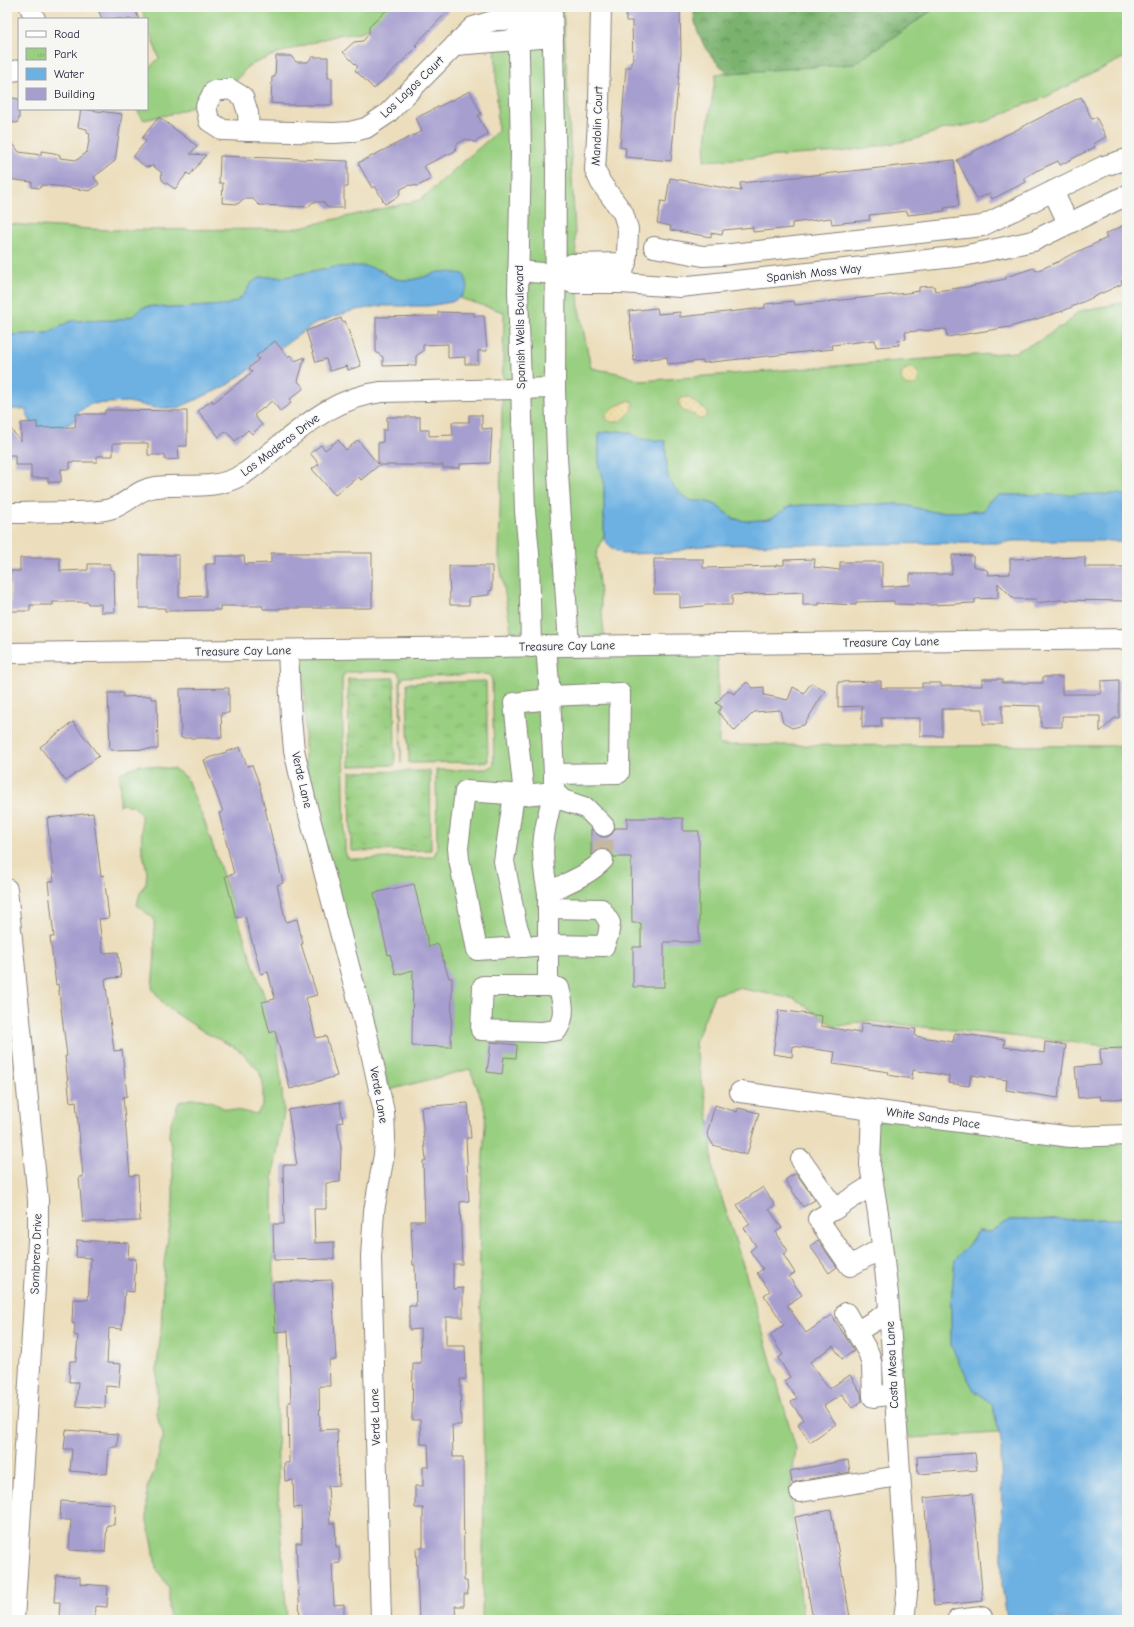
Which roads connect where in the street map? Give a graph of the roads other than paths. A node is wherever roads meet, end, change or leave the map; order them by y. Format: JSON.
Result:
{"nodes":[{"id":1,"x":30,"y":7,"type":"edge"},
{"id":2,"x":600,"y":7,"type":"edge"},
{"id":3,"x":35,"y":18,"type":"edge"},
{"id":4,"x":552,"y":21,"type":"edge"},
{"id":5,"x":518,"y":22,"type":"edge"},
{"id":6,"x":18,"y":70,"type":"edge"},
{"id":7,"x":7,"y":72,"type":"edge"},
{"id":8,"x":249,"y":131,"type":"dead end"},
{"id":9,"x":1127,"y":159,"type":"edge"},
{"id":10,"x":1053,"y":192,"type":"junction"},
{"id":11,"x":1127,"y":195,"type":"edge"},
{"id":12,"x":1068,"y":223,"type":"junction"},
{"id":13,"x":654,"y":247,"type":"dead end"},
{"id":14,"x":626,"y":263,"type":"junction"},
{"id":15,"x":518,"y":271,"type":"junction"},
{"id":16,"x":555,"y":274,"type":"junction"},
{"id":17,"x":621,"y":283,"type":"junction"},
{"id":18,"x":521,"y":388,"type":"junction"},
{"id":19,"x":555,"y":388,"type":"junction"},
{"id":20,"x":7,"y":513,"type":"edge"},
{"id":21,"x":1127,"y":639,"type":"edge"},
{"id":22,"x":539,"y":646,"type":"junction"},
{"id":23,"x":569,"y":646,"type":"junction"},
{"id":24,"x":288,"y":650,"type":"junction"},
{"id":25,"x":7,"y":653,"type":"edge"},
{"id":26,"x":550,"y":697,"type":"junction"},
{"id":27,"x":554,"y":783,"type":"junction"},
{"id":28,"x":519,"y":795,"type":"junction"},
{"id":29,"x":604,"y":826,"type":"dead end"},
{"id":30,"x":603,"y":860,"type":"dead end"},
{"id":31,"x":7,"y":889,"type":"edge"},
{"id":32,"x":548,"y":900,"type":"junction"},
{"id":33,"x":549,"y":945,"type":"junction"},
{"id":34,"x":524,"y":947,"type":"junction"},
{"id":35,"x":548,"y":986,"type":"dead end"},
{"id":36,"x":740,"y":1092,"type":"dead end"},
{"id":37,"x":872,"y":1110,"type":"junction"},
{"id":38,"x":1127,"y":1135,"type":"edge"},
{"id":39,"x":801,"y":1160,"type":"dead end"},
{"id":40,"x":872,"y":1185,"type":"junction"},
{"id":41,"x":835,"y":1209,"type":"junction"},
{"id":42,"x":882,"y":1248,"type":"junction"},
{"id":43,"x":889,"y":1312,"type":"junction"},
{"id":44,"x":846,"y":1313,"type":"dead end"},
{"id":45,"x":856,"y":1332,"type":"junction"},
{"id":46,"x":893,"y":1394,"type":"junction"},
{"id":47,"x":899,"y":1476,"type":"junction"},
{"id":48,"x":800,"y":1492,"type":"dead end"},
{"id":49,"x":982,"y":1617,"type":"dead end"},
{"id":50,"x":14,"y":1620,"type":"edge"},
{"id":51,"x":381,"y":1620,"type":"edge"},
{"id":52,"x":904,"y":1620,"type":"edge"},
{"id":53,"x":957,"y":1620,"type":"edge"}],
"edges":[{"from":1,"to":3,"type":"street"},
{"from":2,"to":14,"type":"street","name":"Mandolin Court"},
{"from":4,"to":5,"type":"street","name":"Los Lagos Court"},
{"from":4,"to":16,"type":"street"},
{"from":5,"to":8,"type":"street","name":"Los Lagos Court"},
{"from":5,"to":15,"type":"street","name":"Spanish Wells Boulevard"},
{"from":6,"to":7,"type":"street"},
{"from":9,"to":10,"type":"street"},
{"from":10,"to":12,"type":"street"},
{"from":10,"to":13,"type":"street"},
{"from":11,"to":12,"type":"street","name":"Spanish Moss Way"},
{"from":12,"to":17,"type":"street","name":"Spanish Moss Way"},
{"from":14,"to":16,"type":"street"},
{"from":14,"to":17,"type":"street","name":"Mandolin Court"},
{"from":15,"to":16,"type":"street","name":"Spanish Moss Way"},
{"from":15,"to":18,"type":"street","name":"Spanish Wells Boulevard"},
{"from":16,"to":17,"type":"street","name":"Spanish Moss Way"},
{"from":16,"to":19,"type":"street"},
{"from":18,"to":19,"type":"street","name":"Las Maderas Drive"},
{"from":18,"to":20,"type":"street","name":"Las Maderas Drive"},
{"from":18,"to":22,"type":"street","name":"Spanish Wells Boulevard"},
{"from":19,"to":23,"type":"street"},
{"from":21,"to":23,"type":"street","name":"Treasure Cay Lane"},
{"from":22,"to":23,"type":"street","name":"Treasure Cay Lane"},
{"from":22,"to":24,"type":"street","name":"Treasure Cay Lane"},
{"from":22,"to":26,"type":"street","name":"Spanish Wells Boulevard"},
{"from":24,"to":25,"type":"street","name":"Treasure Cay Lane"},
{"from":24,"to":51,"type":"street","name":"Verde Lane"},
{"from":26,"to":27,"type":"street","name":"Spanish Wells Boulevard"},
{"from":26,"to":27,"type":"street"},
{"from":26,"to":28,"type":"street"},
{"from":27,"to":28,"type":"street"},
{"from":27,"to":29,"type":"street"},
{"from":27,"to":32,"type":"street","name":"Spanish Wells Boulevard"},
{"from":28,"to":34,"type":"street"},
{"from":28,"to":34,"type":"street"},
{"from":30,"to":32,"type":"street"},
{"from":31,"to":50,"type":"street","name":"Sombrero Drive"},
{"from":32,"to":33,"type":"street","name":"Spanish Wells Boulevard"},
{"from":32,"to":33,"type":"street"},
{"from":33,"to":34,"type":"street"},
{"from":33,"to":35,"type":"street","name":"Spanish Wells Boulevard"},
{"from":36,"to":37,"type":"street","name":"White Sands Place"},
{"from":37,"to":38,"type":"street","name":"White Sands Place"},
{"from":37,"to":40,"type":"street","name":"Costa Mesa Lane"},
{"from":39,"to":41,"type":"street"},
{"from":40,"to":41,"type":"street"},
{"from":40,"to":42,"type":"street","name":"Costa Mesa Lane"},
{"from":41,"to":42,"type":"street"},
{"from":42,"to":43,"type":"street","name":"Costa Mesa Lane"},
{"from":43,"to":45,"type":"street"},
{"from":43,"to":46,"type":"street","name":"Costa Mesa Lane"},
{"from":44,"to":45,"type":"street"},
{"from":45,"to":46,"type":"street"},
{"from":46,"to":47,"type":"street","name":"Costa Mesa Lane"},
{"from":47,"to":48,"type":"street"},
{"from":47,"to":52,"type":"street","name":"Costa Mesa Lane"},
{"from":49,"to":53,"type":"street"}]}
